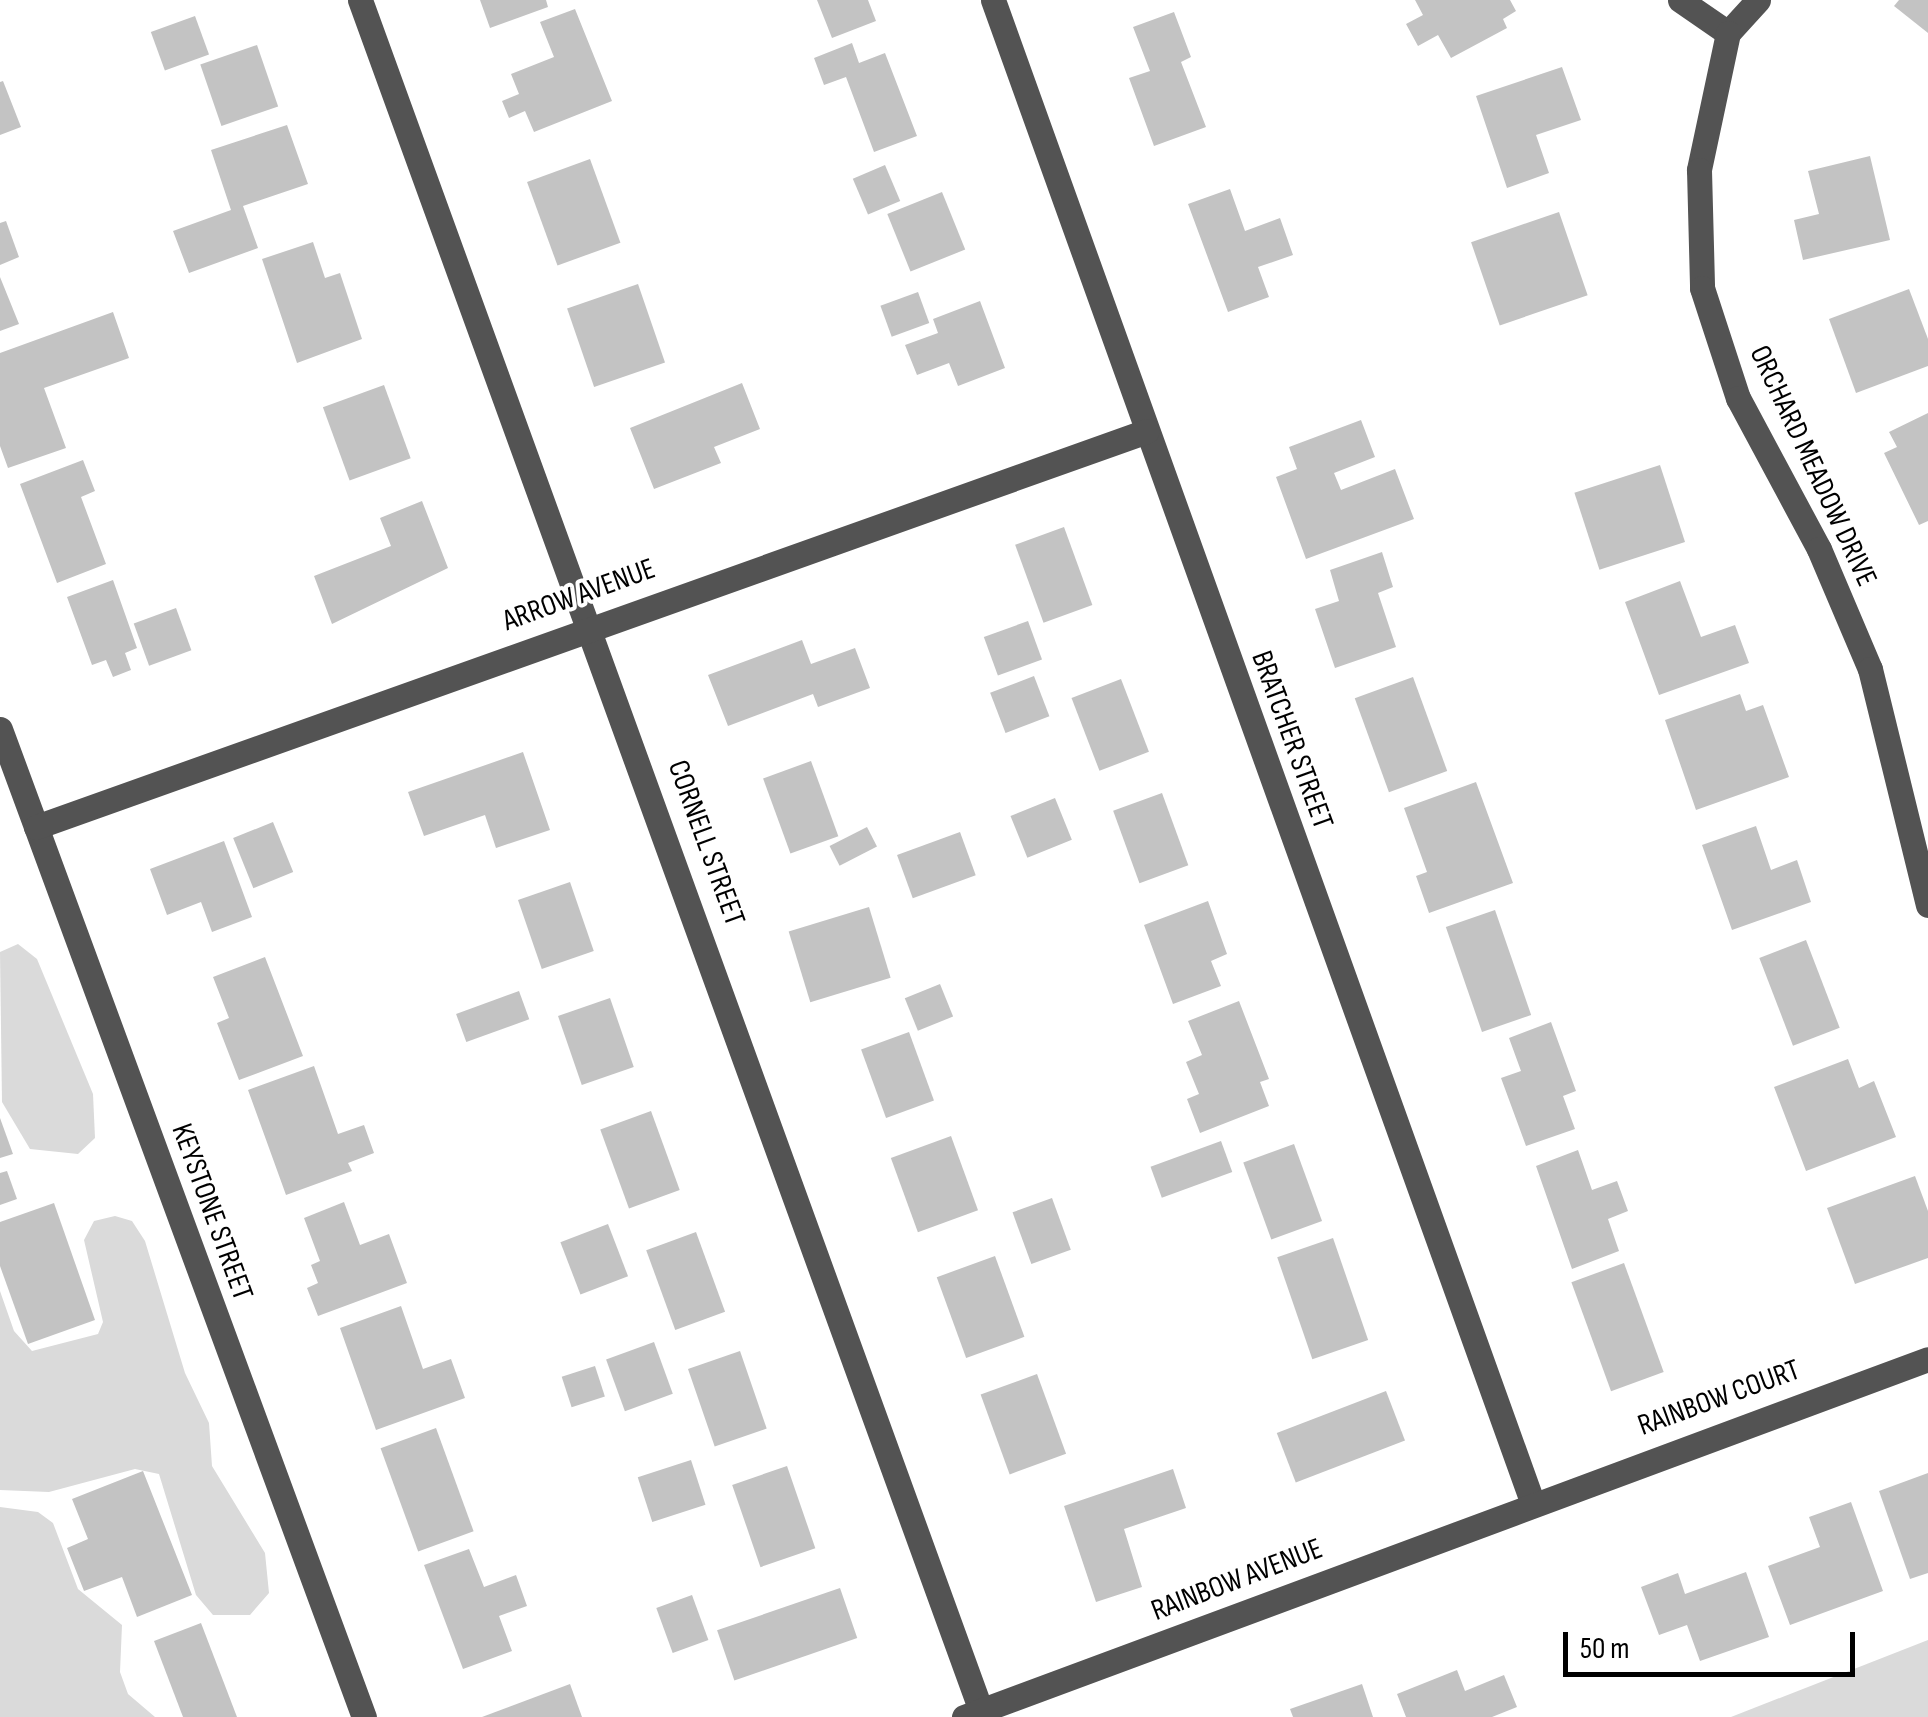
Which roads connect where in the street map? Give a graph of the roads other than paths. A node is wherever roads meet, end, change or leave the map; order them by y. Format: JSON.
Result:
{"nodes":[{"id":1,"x":360,"y":0,"type":"edge"},
{"id":2,"x":993,"y":0,"type":"edge"},
{"id":3,"x":1680,"y":0,"type":"edge"},
{"id":4,"x":1758,"y":0,"type":"edge"},
{"id":5,"x":1728,"y":33,"type":"junction"},
{"id":6,"x":1147,"y":431,"type":"junction"},
{"id":7,"x":593,"y":624,"type":"junction"},
{"id":8,"x":0,"y":729,"type":"edge"},
{"id":9,"x":36,"y":827,"type":"junction"},
{"id":10,"x":1928,"y":905,"type":"edge"},
{"id":11,"x":1928,"y":1359,"type":"edge"},
{"id":12,"x":1532,"y":1501,"type":"junction"},
{"id":13,"x":972,"y":1714,"type":"edge"},
{"id":14,"x":364,"y":1717,"type":"edge"}],
"edges":[{"from":1,"to":7,"type":"street","name":"CORNELL STREET"},
{"from":2,"to":6,"type":"street","name":"BRATCHER STREET"},
{"from":3,"to":5,"type":"street"},
{"from":4,"to":5,"type":"street"},
{"from":5,"to":10,"type":"street","name":"ORCHARD MEADOW DRIVE"},
{"from":6,"to":7,"type":"street","name":"ARROW AVENUE"},
{"from":6,"to":12,"type":"street","name":"BRATCHER STREET"},
{"from":7,"to":9,"type":"street","name":"ARROW AVENUE"},
{"from":7,"to":13,"type":"street","name":"CORNELL STREET"},
{"from":8,"to":9,"type":"street","name":"KEYSTONE STREET"},
{"from":9,"to":14,"type":"street","name":"KEYSTONE STREET"},
{"from":11,"to":12,"type":"street","name":"RAINBOW COURT"},
{"from":12,"to":13,"type":"street","name":"RAINBOW AVENUE"}]}
